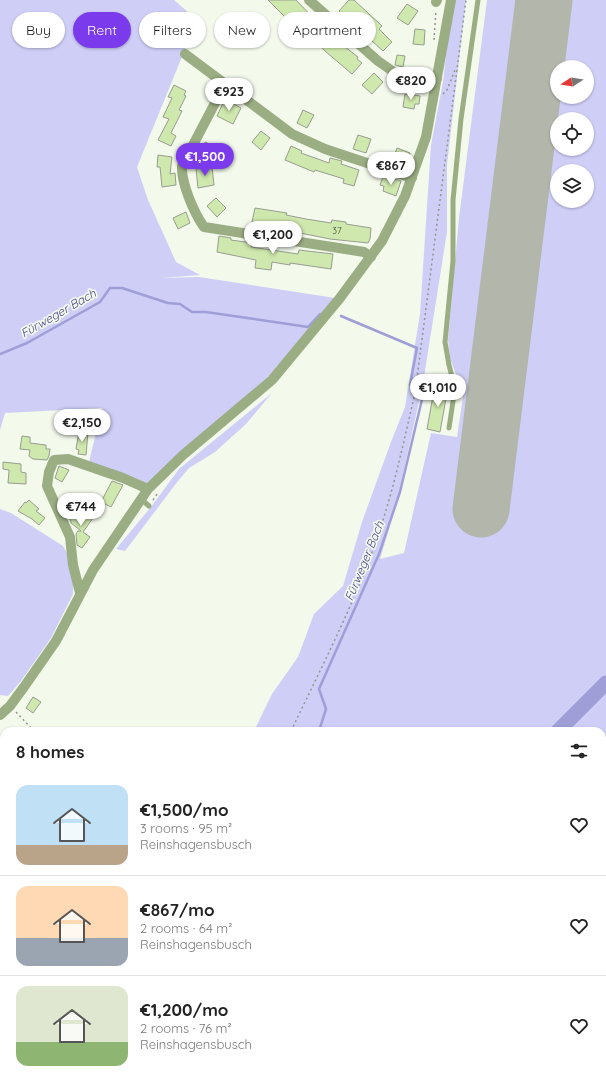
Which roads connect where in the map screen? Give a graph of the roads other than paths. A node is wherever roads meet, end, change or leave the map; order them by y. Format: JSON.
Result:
{"nodes":[{"id":1,"x":309,"y":0,"type":"edge"},
{"id":2,"x":451,"y":0,"type":"edge"},
{"id":3,"x":478,"y":0,"type":"edge"},
{"id":4,"x":185,"y":54,"type":"dead end"},
{"id":5,"x":437,"y":78,"type":"junction"},
{"id":6,"x":225,"y":84,"type":"junction"},
{"id":7,"x":412,"y":178,"type":"junction"},
{"id":8,"x":371,"y":257,"type":"junction"},
{"id":9,"x":449,"y":428,"type":"dead end"},
{"id":10,"x":148,"y":488,"type":"junction"},
{"id":11,"x":140,"y":498,"type":"junction"},
{"id":12,"x":149,"y":506,"type":"dead end"},
{"id":13,"x":80,"y":593,"type":"junction"},
{"id":14,"x":0,"y":715,"type":"edge"}],
"edges":[{"from":1,"to":5,"type":"street"},
{"from":2,"to":5,"type":"street"},
{"from":3,"to":9,"type":"lane"},
{"from":4,"to":6,"type":"street"},
{"from":5,"to":7,"type":"street"},
{"from":6,"to":7,"type":"street"},
{"from":6,"to":8,"type":"street"},
{"from":7,"to":8,"type":"street"},
{"from":8,"to":10,"type":"street"},
{"from":10,"to":11,"type":"street"},
{"from":10,"to":13,"type":"street"},
{"from":11,"to":12,"type":"lane"},
{"from":11,"to":13,"type":"street"},
{"from":13,"to":14,"type":"street"}]}
